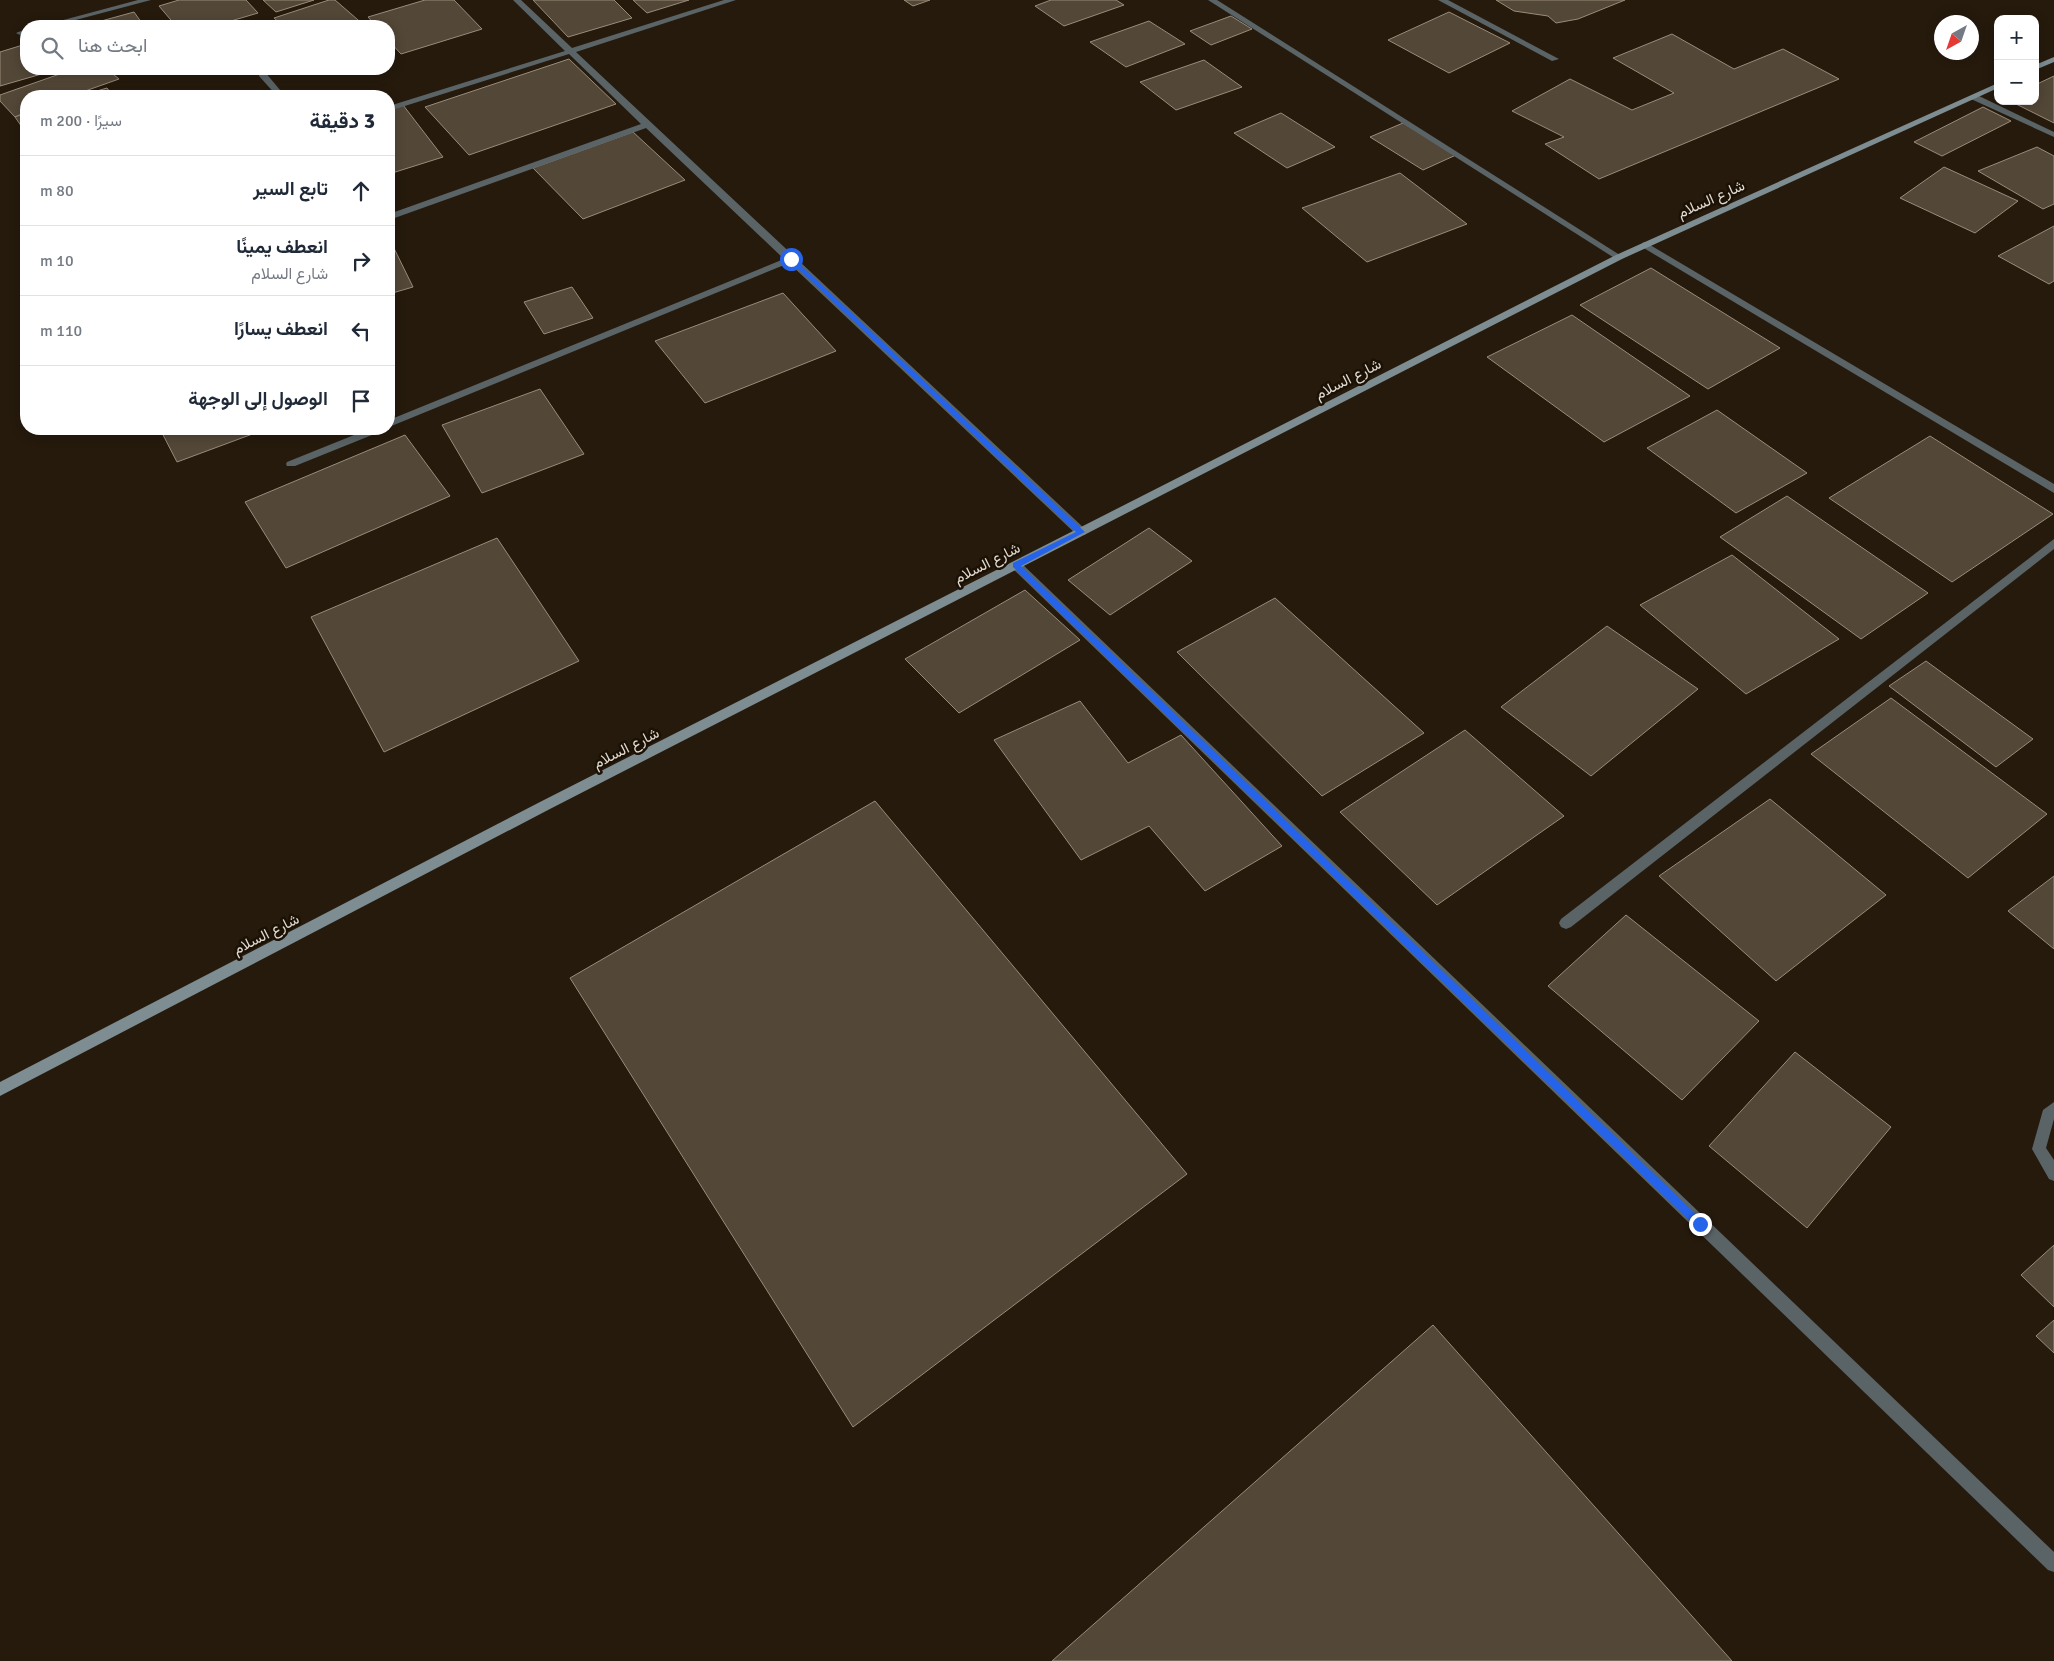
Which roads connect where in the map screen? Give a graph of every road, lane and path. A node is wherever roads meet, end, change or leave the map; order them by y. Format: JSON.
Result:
{"nodes":[{"id":1,"x":147,"y":0,"type":"edge"},
{"id":2,"x":517,"y":0,"type":"edge"},
{"id":3,"x":732,"y":0,"type":"edge"},
{"id":4,"x":1212,"y":0,"type":"edge"},
{"id":5,"x":1442,"y":0,"type":"edge"},
{"id":6,"x":69,"y":20,"type":"edge"},
{"id":7,"x":571,"y":53,"type":"junction"},
{"id":8,"x":1555,"y":59,"type":"dead end"},
{"id":9,"x":2054,"y":59,"type":"edge"},
{"id":10,"x":2039,"y":66,"type":"edge"},
{"id":11,"x":263,"y":75,"type":"edge"},
{"id":12,"x":1994,"y":88,"type":"edge"},
{"id":13,"x":275,"y":90,"type":"edge"},
{"id":14,"x":1974,"y":97,"type":"junction"},
{"id":15,"x":395,"y":108,"type":"edge"},
{"id":16,"x":647,"y":125,"type":"junction"},
{"id":17,"x":2054,"y":135,"type":"edge"},
{"id":18,"x":395,"y":215,"type":"edge"},
{"id":19,"x":1645,"y":246,"type":"junction"},
{"id":20,"x":1619,"y":257,"type":"junction"},
{"id":21,"x":791,"y":259,"type":"junction"},
{"id":22,"x":395,"y":422,"type":"edge"},
{"id":23,"x":363,"y":435,"type":"edge"},
{"id":24,"x":291,"y":464,"type":"dead end"},
{"id":25,"x":2054,"y":488,"type":"edge"},
{"id":26,"x":1081,"y":532,"type":"junction"},
{"id":27,"x":2054,"y":543,"type":"edge"},
{"id":28,"x":1016,"y":565,"type":"junction"},
{"id":29,"x":1566,"y":923,"type":"dead end"},
{"id":30,"x":0,"y":1090,"type":"edge"},
{"id":31,"x":2054,"y":1109,"type":"edge"},
{"id":32,"x":2054,"y":1174,"type":"edge"},
{"id":33,"x":2054,"y":1564,"type":"edge"}],
"edges":[{"from":1,"to":6,"type":"street"},
{"from":2,"to":7,"type":"street"},
{"from":3,"to":7,"type":"street"},
{"from":4,"to":20,"type":"street"},
{"from":5,"to":8,"type":"street"},
{"from":7,"to":15,"type":"street"},
{"from":7,"to":16,"type":"street"},
{"from":9,"to":10,"type":"main road"},
{"from":11,"to":13,"type":"street"},
{"from":12,"to":14,"type":"main road","name":"شارع السلام"},
{"from":14,"to":17,"type":"street"},
{"from":14,"to":19,"type":"main road","name":"شارع السلام"},
{"from":16,"to":18,"type":"street"},
{"from":16,"to":21,"type":"street"},
{"from":19,"to":20,"type":"main road","name":"شارع السلام"},
{"from":19,"to":25,"type":"street"},
{"from":20,"to":26,"type":"main road","name":"شارع السلام"},
{"from":21,"to":22,"type":"street"},
{"from":21,"to":26,"type":"street"},
{"from":23,"to":24,"type":"street"},
{"from":26,"to":28,"type":"main road","name":"شارع السلام"},
{"from":27,"to":29,"type":"street"},
{"from":28,"to":30,"type":"main road","name":"شارع السلام"},
{"from":28,"to":33,"type":"street"},
{"from":31,"to":32,"type":"street"}]}
